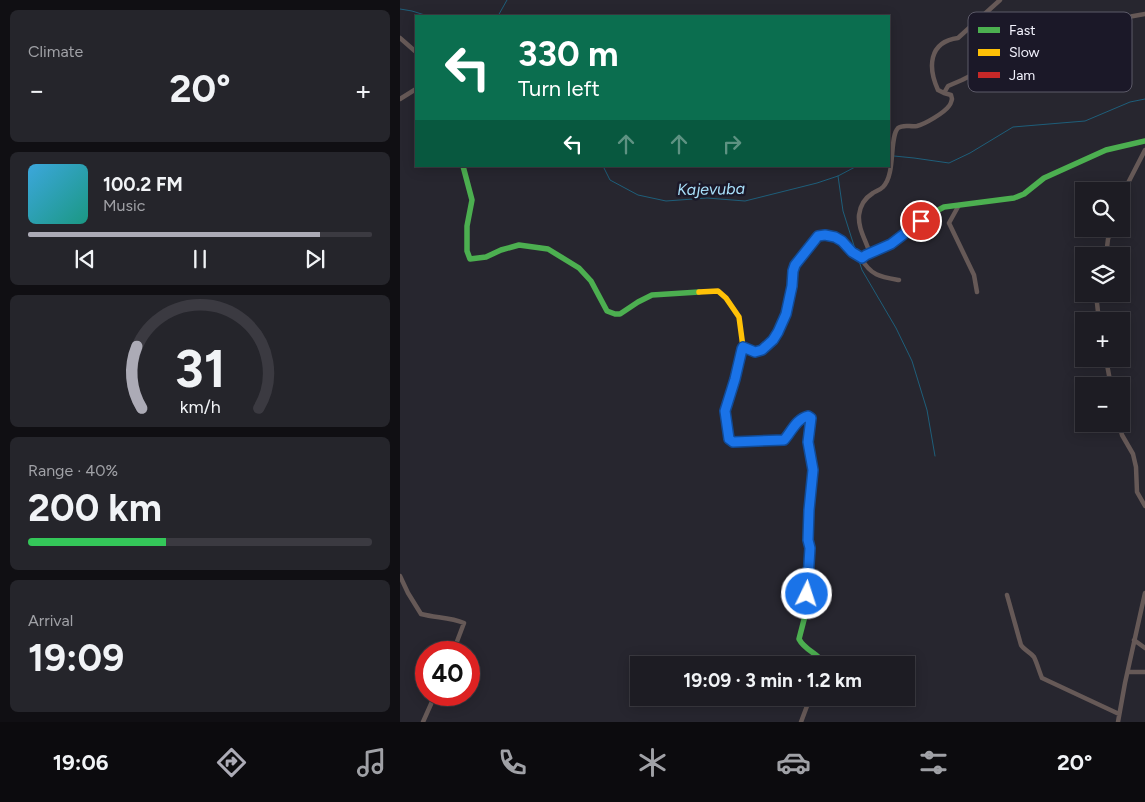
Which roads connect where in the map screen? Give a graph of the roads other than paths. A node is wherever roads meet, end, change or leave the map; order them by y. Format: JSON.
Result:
{"nodes":[{"id":1,"x":1000,"y":0,"type":"edge"},
{"id":2,"x":987,"y":12,"type":"edge"},
{"id":3,"x":1145,"y":14,"type":"edge"},
{"id":4,"x":1132,"y":16,"type":"edge"},
{"id":5,"x":968,"y":29,"type":"edge"},
{"id":6,"x":400,"y":38,"type":"edge"},
{"id":7,"x":415,"y":51,"type":"edge"},
{"id":8,"x":968,"y":77,"type":"edge"},
{"id":9,"x":415,"y":90,"type":"edge"},
{"id":10,"x":944,"y":93,"type":"junction"},
{"id":11,"x":400,"y":100,"type":"edge"},
{"id":12,"x":1145,"y":141,"type":"edge"},
{"id":13,"x":1145,"y":150,"type":"edge"},
{"id":14,"x":463,"y":167,"type":"edge"},
{"id":15,"x":1129,"y":182,"type":"edge"},
{"id":16,"x":959,"y":205,"type":"junction"},
{"id":17,"x":864,"y":256,"type":"junction"},
{"id":18,"x":899,"y":280,"type":"dead end"},
{"id":19,"x":977,"y":292,"type":"dead end"},
{"id":20,"x":743,"y":347,"type":"junction"},
{"id":21,"x":1121,"y":432,"type":"edge"},
{"id":22,"x":1145,"y":506,"type":"edge"},
{"id":23,"x":400,"y":576,"type":"edge"},
{"id":24,"x":1145,"y":593,"type":"edge"},
{"id":25,"x":1007,"y":595,"type":"dead end"},
{"id":26,"x":1134,"y":640,"type":"junction"},
{"id":27,"x":457,"y":641,"type":"edge"},
{"id":28,"x":1145,"y":648,"type":"edge"},
{"id":29,"x":818,"y":656,"type":"edge"},
{"id":30,"x":1128,"y":672,"type":"junction"},
{"id":31,"x":1145,"y":672,"type":"edge"},
{"id":32,"x":431,"y":706,"type":"edge"},
{"id":33,"x":807,"y":706,"type":"edge"},
{"id":34,"x":1120,"y":714,"type":"junction"},
{"id":35,"x":423,"y":722,"type":"edge"},
{"id":36,"x":801,"y":722,"type":"edge"},
{"id":37,"x":1118,"y":722,"type":"edge"}],
"edges":[{"from":1,"to":2,"type":"street"},
{"from":3,"to":4,"type":"street"},
{"from":5,"to":10,"type":"street"},
{"from":6,"to":7,"type":"street"},
{"from":8,"to":10,"type":"street"},
{"from":9,"to":11,"type":"street"},
{"from":10,"to":17,"type":"street"},
{"from":12,"to":16,"type":"street"},
{"from":13,"to":15,"type":"street"},
{"from":14,"to":20,"type":"street"},
{"from":16,"to":17,"type":"street"},
{"from":16,"to":19,"type":"street"},
{"from":17,"to":18,"type":"street"},
{"from":17,"to":20,"type":"street"},
{"from":20,"to":29,"type":"street"},
{"from":21,"to":22,"type":"street"},
{"from":23,"to":27,"type":"street"},
{"from":24,"to":26,"type":"street"},
{"from":25,"to":34,"type":"street"},
{"from":26,"to":28,"type":"street"},
{"from":26,"to":30,"type":"street"},
{"from":30,"to":31,"type":"street"},
{"from":30,"to":34,"type":"street"},
{"from":32,"to":35,"type":"street"},
{"from":33,"to":36,"type":"street"},
{"from":34,"to":37,"type":"street"}]}
